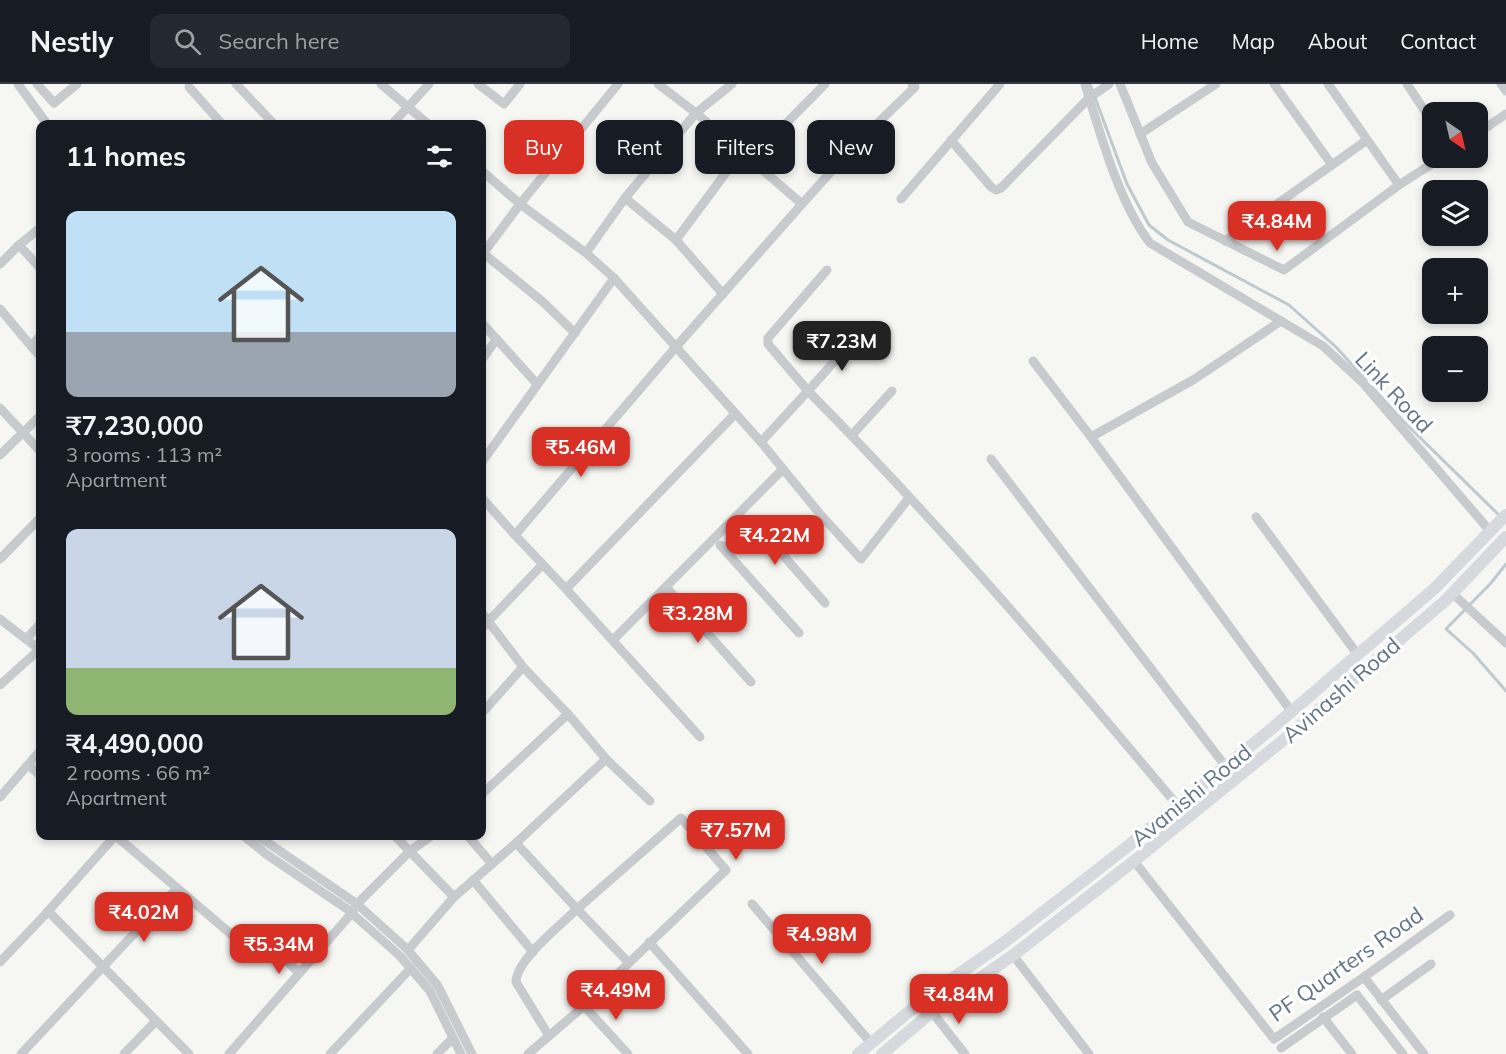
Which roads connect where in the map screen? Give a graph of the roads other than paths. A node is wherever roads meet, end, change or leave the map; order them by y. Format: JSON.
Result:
{"nodes":[{"id":1,"x":18,"y":84,"type":"edge"},
{"id":2,"x":37,"y":84,"type":"edge"},
{"id":3,"x":77,"y":84,"type":"edge"},
{"id":4,"x":236,"y":84,"type":"edge"},
{"id":5,"x":381,"y":84,"type":"edge"},
{"id":6,"x":429,"y":84,"type":"edge"},
{"id":7,"x":478,"y":84,"type":"edge"},
{"id":8,"x":520,"y":84,"type":"edge"},
{"id":9,"x":618,"y":84,"type":"edge"},
{"id":10,"x":658,"y":84,"type":"edge"},
{"id":11,"x":732,"y":84,"type":"edge"},
{"id":12,"x":825,"y":84,"type":"edge"},
{"id":13,"x":1000,"y":84,"type":"edge"},
{"id":14,"x":1085,"y":84,"type":"edge"},
{"id":15,"x":1109,"y":84,"type":"edge"},
{"id":16,"x":1120,"y":84,"type":"edge"},
{"id":17,"x":1216,"y":84,"type":"edge"},
{"id":18,"x":1274,"y":84,"type":"edge"},
{"id":19,"x":1407,"y":84,"type":"edge"},
{"id":20,"x":1501,"y":84,"type":"edge"},
{"id":21,"x":915,"y":85,"type":"edge"},
{"id":22,"x":1333,"y":86,"type":"edge"},
{"id":23,"x":189,"y":87,"type":"dead end"},
{"id":24,"x":1506,"y":91,"type":"edge"},
{"id":25,"x":1092,"y":95,"type":"junction"},
{"id":26,"x":408,"y":107,"type":"junction"},
{"id":27,"x":1422,"y":107,"type":"edge"},
{"id":28,"x":696,"y":113,"type":"junction"},
{"id":29,"x":1506,"y":114,"type":"edge"},
{"id":30,"x":44,"y":120,"type":"edge"},
{"id":31,"x":218,"y":120,"type":"edge"},
{"id":32,"x":270,"y":120,"type":"edge"},
{"id":33,"x":396,"y":120,"type":"edge"},
{"id":34,"x":423,"y":120,"type":"edge"},
{"id":35,"x":704,"y":120,"type":"edge"},
{"id":36,"x":789,"y":120,"type":"edge"},
{"id":37,"x":1488,"y":126,"type":"edge"},
{"id":38,"x":1140,"y":134,"type":"junction"},
{"id":39,"x":951,"y":140,"type":"junction"},
{"id":40,"x":1368,"y":140,"type":"junction"},
{"id":41,"x":1332,"y":165,"type":"junction"},
{"id":42,"x":1425,"y":168,"type":"edge"},
{"id":43,"x":486,"y":174,"type":"edge"},
{"id":44,"x":725,"y":174,"type":"edge"},
{"id":45,"x":768,"y":174,"type":"edge"},
{"id":46,"x":1399,"y":185,"type":"junction"},
{"id":47,"x":625,"y":198,"type":"junction"},
{"id":48,"x":901,"y":199,"type":"dead end"},
{"id":49,"x":520,"y":204,"type":"junction"},
{"id":50,"x":802,"y":204,"type":"junction"},
{"id":51,"x":36,"y":231,"type":"edge"},
{"id":52,"x":676,"y":240,"type":"junction"},
{"id":53,"x":1226,"y":241,"type":"junction"},
{"id":54,"x":19,"y":245,"type":"junction"},
{"id":55,"x":486,"y":249,"type":"edge"},
{"id":56,"x":586,"y":253,"type":"junction"},
{"id":57,"x":486,"y":257,"type":"edge"},
{"id":58,"x":0,"y":264,"type":"edge"},
{"id":59,"x":36,"y":264,"type":"edge"},
{"id":60,"x":827,"y":270,"type":"dead end"},
{"id":61,"x":614,"y":278,"type":"junction"},
{"id":62,"x":723,"y":294,"type":"junction"},
{"id":63,"x":0,"y":309,"type":"edge"},
{"id":64,"x":1281,"y":321,"type":"junction"},
{"id":65,"x":486,"y":327,"type":"edge"},
{"id":66,"x":574,"y":333,"type":"junction"},
{"id":67,"x":857,"y":336,"type":"dead end"},
{"id":68,"x":497,"y":339,"type":"junction"},
{"id":69,"x":36,"y":340,"type":"edge"},
{"id":70,"x":31,"y":346,"type":"junction"},
{"id":71,"x":675,"y":348,"type":"junction"},
{"id":72,"x":36,"y":352,"type":"edge"},
{"id":73,"x":486,"y":354,"type":"edge"},
{"id":74,"x":1033,"y":361,"type":"dead end"},
{"id":75,"x":537,"y":384,"type":"junction"},
{"id":76,"x":808,"y":391,"type":"junction"},
{"id":77,"x":892,"y":391,"type":"dead end"},
{"id":78,"x":0,"y":408,"type":"edge"},
{"id":79,"x":735,"y":414,"type":"junction"},
{"id":80,"x":36,"y":420,"type":"edge"},
{"id":81,"x":23,"y":432,"type":"junction"},
{"id":82,"x":852,"y":435,"type":"junction"},
{"id":83,"x":1091,"y":437,"type":"junction"},
{"id":84,"x":761,"y":442,"type":"junction"},
{"id":85,"x":36,"y":446,"type":"edge"},
{"id":86,"x":0,"y":455,"type":"edge"},
{"id":87,"x":486,"y":456,"type":"edge"},
{"id":88,"x":991,"y":459,"type":"dead end"},
{"id":89,"x":783,"y":469,"type":"junction"},
{"id":90,"x":909,"y":498,"type":"junction"},
{"id":91,"x":486,"y":503,"type":"edge"},
{"id":92,"x":1506,"y":515,"type":"edge"},
{"id":93,"x":1256,"y":517,"type":"dead end"},
{"id":94,"x":36,"y":522,"type":"edge"},
{"id":95,"x":1492,"y":529,"type":"junction"},
{"id":96,"x":515,"y":536,"type":"junction"},
{"id":97,"x":714,"y":538,"type":"junction"},
{"id":98,"x":1505,"y":538,"type":"edge"},
{"id":99,"x":724,"y":549,"type":"junction"},
{"id":100,"x":0,"y":559,"type":"edge"},
{"id":101,"x":542,"y":565,"type":"junction"},
{"id":102,"x":666,"y":587,"type":"junction"},
{"id":103,"x":566,"y":589,"type":"junction"},
{"id":104,"x":1452,"y":593,"type":"junction"},
{"id":105,"x":825,"y":603,"type":"dead end"},
{"id":106,"x":0,"y":619,"type":"edge"},
{"id":107,"x":486,"y":623,"type":"edge"},
{"id":108,"x":486,"y":625,"type":"edge"},
{"id":109,"x":36,"y":628,"type":"edge"},
{"id":110,"x":798,"y":633,"type":"dead end"},
{"id":111,"x":26,"y":639,"type":"junction"},
{"id":112,"x":613,"y":640,"type":"junction"},
{"id":113,"x":1506,"y":643,"type":"edge"},
{"id":114,"x":36,"y":647,"type":"edge"},
{"id":115,"x":36,"y":654,"type":"edge"},
{"id":116,"x":1358,"y":656,"type":"junction"},
{"id":117,"x":523,"y":667,"type":"junction"},
{"id":118,"x":751,"y":682,"type":"dead end"},
{"id":119,"x":0,"y":686,"type":"edge"},
{"id":120,"x":486,"y":709,"type":"edge"},
{"id":121,"x":1292,"y":711,"type":"junction"},
{"id":122,"x":568,"y":714,"type":"junction"},
{"id":123,"x":700,"y":736,"type":"dead end"},
{"id":124,"x":36,"y":756,"type":"edge"},
{"id":125,"x":606,"y":759,"type":"junction"},
{"id":126,"x":28,"y":765,"type":"junction"},
{"id":127,"x":1227,"y":766,"type":"junction"},
{"id":128,"x":36,"y":772,"type":"edge"},
{"id":129,"x":486,"y":790,"type":"edge"},
{"id":130,"x":0,"y":797,"type":"edge"},
{"id":131,"x":650,"y":801,"type":"dead end"},
{"id":132,"x":1178,"y":806,"type":"junction"},
{"id":133,"x":111,"y":840,"type":"edge"},
{"id":134,"x":120,"y":840,"type":"edge"},
{"id":135,"x":249,"y":840,"type":"edge"},
{"id":136,"x":264,"y":840,"type":"edge"},
{"id":137,"x":271,"y":840,"type":"edge"},
{"id":138,"x":399,"y":840,"type":"edge"},
{"id":139,"x":425,"y":840,"type":"edge"},
{"id":140,"x":471,"y":840,"type":"edge"},
{"id":141,"x":268,"y":843,"type":"junction"},
{"id":142,"x":516,"y":843,"type":"junction"},
{"id":143,"x":410,"y":851,"type":"junction"},
{"id":144,"x":1134,"y":861,"type":"junction"},
{"id":145,"x":492,"y":864,"type":"junction"},
{"id":146,"x":473,"y":880,"type":"junction"},
{"id":147,"x":177,"y":888,"type":"junction"},
{"id":148,"x":454,"y":897,"type":"junction"},
{"id":149,"x":357,"y":904,"type":"junction"},
{"id":150,"x":752,"y":904,"type":"dead end"},
{"id":151,"x":577,"y":909,"type":"junction"},
{"id":152,"x":48,"y":911,"type":"junction"},
{"id":153,"x":351,"y":914,"type":"junction"},
{"id":154,"x":1450,"y":915,"type":"dead end"},
{"id":155,"x":649,"y":942,"type":"junction"},
{"id":156,"x":408,"y":950,"type":"junction"},
{"id":157,"x":533,"y":952,"type":"junction"},
{"id":158,"x":1013,"y":955,"type":"junction"},
{"id":159,"x":0,"y":962,"type":"edge"},
{"id":160,"x":628,"y":962,"type":"junction"},
{"id":161,"x":1431,"y":964,"type":"dead end"},
{"id":162,"x":103,"y":966,"type":"junction"},
{"id":163,"x":411,"y":968,"type":"junction"},
{"id":164,"x":298,"y":973,"type":"junction"},
{"id":165,"x":1364,"y":977,"type":"junction"},
{"id":166,"x":1381,"y":1000,"type":"junction"},
{"id":167,"x":584,"y":1006,"type":"junction"},
{"id":168,"x":933,"y":1012,"type":"junction"},
{"id":169,"x":1323,"y":1017,"type":"junction"},
{"id":170,"x":156,"y":1021,"type":"junction"},
{"id":171,"x":549,"y":1036,"type":"junction"},
{"id":172,"x":453,"y":1038,"type":"junction"},
{"id":173,"x":1274,"y":1039,"type":"junction"},
{"id":174,"x":871,"y":1043,"type":"junction"},
{"id":175,"x":1283,"y":1051,"type":"edge"},
{"id":176,"x":336,"y":1052,"type":"edge"},
{"id":177,"x":21,"y":1054,"type":"edge"},
{"id":178,"x":123,"y":1054,"type":"edge"},
{"id":179,"x":189,"y":1054,"type":"edge"},
{"id":180,"x":229,"y":1054,"type":"edge"},
{"id":181,"x":437,"y":1054,"type":"edge"},
{"id":182,"x":461,"y":1054,"type":"edge"},
{"id":183,"x":472,"y":1054,"type":"edge"},
{"id":184,"x":528,"y":1054,"type":"edge"},
{"id":185,"x":628,"y":1054,"type":"edge"},
{"id":186,"x":748,"y":1054,"type":"edge"},
{"id":187,"x":858,"y":1054,"type":"edge"},
{"id":188,"x":882,"y":1054,"type":"edge"},
{"id":189,"x":965,"y":1054,"type":"edge"},
{"id":190,"x":1089,"y":1054,"type":"edge"},
{"id":191,"x":1352,"y":1054,"type":"edge"},
{"id":192,"x":1402,"y":1054,"type":"edge"},
{"id":193,"x":1424,"y":1054,"type":"edge"}],
"edges":[{"from":1,"to":30,"type":"street"},
{"from":2,"to":3,"type":"street"},
{"from":4,"to":32,"type":"street"},
{"from":5,"to":26,"type":"street"},
{"from":6,"to":26,"type":"street"},
{"from":7,"to":8,"type":"street"},
{"from":9,"to":49,"type":"street"},
{"from":10,"to":28,"type":"street"},
{"from":11,"to":28,"type":"street"},
{"from":12,"to":36,"type":"street"},
{"from":13,"to":39,"type":"street"},
{"from":14,"to":25,"type":"street","name":"Link Road"},
{"from":15,"to":25,"type":"street"},
{"from":16,"to":38,"type":"street"},
{"from":17,"to":38,"type":"street"},
{"from":18,"to":41,"type":"street"},
{"from":19,"to":27,"type":"street"},
{"from":20,"to":24,"type":"street"},
{"from":21,"to":50,"type":"street"},
{"from":22,"to":40,"type":"street"},
{"from":23,"to":31,"type":"street"},
{"from":25,"to":39,"type":"street"},
{"from":25,"to":64,"type":"street","name":"Link Road"},
{"from":26,"to":33,"type":"street"},
{"from":26,"to":34,"type":"street"},
{"from":28,"to":35,"type":"street"},
{"from":28,"to":47,"type":"street"},
{"from":29,"to":37,"type":"street"},
{"from":38,"to":53,"type":"street"},
{"from":39,"to":48,"type":"street"},
{"from":40,"to":41,"type":"street"},
{"from":40,"to":46,"type":"street"},
{"from":41,"to":53,"type":"street"},
{"from":42,"to":46,"type":"street"},
{"from":43,"to":49,"type":"street"},
{"from":44,"to":52,"type":"street"},
{"from":45,"to":50,"type":"street"},
{"from":46,"to":53,"type":"street"},
{"from":47,"to":52,"type":"street"},
{"from":47,"to":56,"type":"street"},
{"from":49,"to":55,"type":"street"},
{"from":49,"to":56,"type":"street"},
{"from":50,"to":62,"type":"street"},
{"from":51,"to":54,"type":"street"},
{"from":52,"to":62,"type":"street"},
{"from":54,"to":58,"type":"street"},
{"from":54,"to":59,"type":"street"},
{"from":56,"to":61,"type":"street"},
{"from":57,"to":66,"type":"street"},
{"from":60,"to":76,"type":"street"},
{"from":61,"to":66,"type":"street"},
{"from":61,"to":71,"type":"street"},
{"from":62,"to":71,"type":"street"},
{"from":63,"to":70,"type":"street"},
{"from":64,"to":83,"type":"street"},
{"from":64,"to":95,"type":"street","name":"Link Road"},
{"from":65,"to":68,"type":"street"},
{"from":66,"to":75,"type":"street"},
{"from":67,"to":76,"type":"street"},
{"from":68,"to":73,"type":"street"},
{"from":68,"to":75,"type":"street"},
{"from":69,"to":70,"type":"street"},
{"from":70,"to":72,"type":"street"},
{"from":71,"to":79,"type":"street"},
{"from":71,"to":96,"type":"street"},
{"from":74,"to":83,"type":"street"},
{"from":75,"to":87,"type":"street"},
{"from":76,"to":82,"type":"street"},
{"from":76,"to":84,"type":"street"},
{"from":77,"to":82,"type":"street"},
{"from":78,"to":81,"type":"street"},
{"from":79,"to":84,"type":"street"},
{"from":79,"to":103,"type":"street"},
{"from":80,"to":81,"type":"street"},
{"from":81,"to":85,"type":"street"},
{"from":81,"to":86,"type":"street"},
{"from":82,"to":90,"type":"street"},
{"from":83,"to":121,"type":"street"},
{"from":84,"to":89,"type":"street"},
{"from":88,"to":127,"type":"street"},
{"from":89,"to":90,"type":"street"},
{"from":89,"to":97,"type":"street"},
{"from":90,"to":132,"type":"street"},
{"from":91,"to":96,"type":"street"},
{"from":92,"to":95,"type":"main road","name":"Avanishi Road"},
{"from":93,"to":116,"type":"street"},
{"from":94,"to":100,"type":"street"},
{"from":95,"to":116,"type":"main road","name":"Avanishi Road"},
{"from":96,"to":101,"type":"street"},
{"from":97,"to":99,"type":"street"},
{"from":97,"to":102,"type":"street"},
{"from":98,"to":104,"type":"main road","name":"Avinashi Road"},
{"from":99,"to":105,"type":"street"},
{"from":99,"to":110,"type":"street"},
{"from":101,"to":103,"type":"street"},
{"from":101,"to":107,"type":"street"},
{"from":102,"to":112,"type":"street"},
{"from":102,"to":118,"type":"street"},
{"from":103,"to":112,"type":"street"},
{"from":104,"to":113,"type":"street"},
{"from":104,"to":144,"type":"main road","name":"Avinashi Road"},
{"from":106,"to":111,"type":"street"},
{"from":108,"to":117,"type":"street"},
{"from":109,"to":111,"type":"street"},
{"from":111,"to":114,"type":"street"},
{"from":112,"to":123,"type":"street"},
{"from":115,"to":119,"type":"street"},
{"from":116,"to":121,"type":"main road","name":"Avanishi Road"},
{"from":117,"to":120,"type":"street"},
{"from":117,"to":122,"type":"street"},
{"from":121,"to":127,"type":"main road","name":"Avanishi Road"},
{"from":122,"to":125,"type":"street"},
{"from":122,"to":129,"type":"street"},
{"from":124,"to":126,"type":"street"},
{"from":125,"to":131,"type":"street"},
{"from":125,"to":142,"type":"street"},
{"from":126,"to":128,"type":"street"},
{"from":126,"to":130,"type":"street"},
{"from":127,"to":132,"type":"main road","name":"Avanishi Road"},
{"from":132,"to":174,"type":"main road","name":"Avanishi Road"},
{"from":133,"to":152,"type":"street"},
{"from":134,"to":147,"type":"street"},
{"from":135,"to":153,"type":"street"},
{"from":136,"to":141,"type":"street"},
{"from":137,"to":141,"type":"street"},
{"from":138,"to":143,"type":"street"},
{"from":139,"to":143,"type":"street"},
{"from":140,"to":145,"type":"street"},
{"from":141,"to":149,"type":"street"},
{"from":142,"to":145,"type":"street"},
{"from":142,"to":151,"type":"street"},
{"from":143,"to":148,"type":"street"},
{"from":143,"to":149,"type":"street"},
{"from":144,"to":158,"type":"main road","name":"Avinashi Road"},
{"from":144,"to":173,"type":"street","name":"PF Quarters Road"},
{"from":145,"to":146,"type":"street"},
{"from":146,"to":148,"type":"street"},
{"from":146,"to":157,"type":"street"},
{"from":147,"to":162,"type":"street"},
{"from":147,"to":164,"type":"street"},
{"from":148,"to":156,"type":"street"},
{"from":149,"to":153,"type":"street"},
{"from":149,"to":156,"type":"street"},
{"from":150,"to":174,"type":"street"},
{"from":151,"to":155,"type":"street"},
{"from":151,"to":157,"type":"street"},
{"from":151,"to":160,"type":"street"},
{"from":152,"to":159,"type":"street"},
{"from":152,"to":162,"type":"street"},
{"from":153,"to":163,"type":"street"},
{"from":153,"to":164,"type":"street"},
{"from":154,"to":165,"type":"street","name":"PF Quarters Road"},
{"from":155,"to":160,"type":"street"},
{"from":155,"to":186,"type":"street"},
{"from":156,"to":183,"type":"street"},
{"from":157,"to":171,"type":"street"},
{"from":158,"to":168,"type":"main road","name":"Avinashi Road"},
{"from":158,"to":190,"type":"street"},
{"from":160,"to":167,"type":"street"},
{"from":161,"to":166,"type":"street"},
{"from":162,"to":170,"type":"street"},
{"from":162,"to":177,"type":"street"},
{"from":163,"to":172,"type":"street"},
{"from":163,"to":176,"type":"street"},
{"from":164,"to":180,"type":"street"},
{"from":165,"to":166,"type":"street"},
{"from":165,"to":173,"type":"street","name":"PF Quarters Road"},
{"from":166,"to":193,"type":"street"},
{"from":167,"to":171,"type":"street"},
{"from":167,"to":185,"type":"street"},
{"from":168,"to":188,"type":"main road","name":"Avinashi Road"},
{"from":168,"to":189,"type":"street"},
{"from":169,"to":175,"type":"street"},
{"from":169,"to":191,"type":"street"},
{"from":169,"to":192,"type":"street"},
{"from":170,"to":178,"type":"street"},
{"from":170,"to":179,"type":"street"},
{"from":171,"to":184,"type":"street"},
{"from":172,"to":181,"type":"street"},
{"from":172,"to":182,"type":"street"},
{"from":173,"to":175,"type":"street"},
{"from":174,"to":187,"type":"main road","name":"Avanishi Road"}]}
